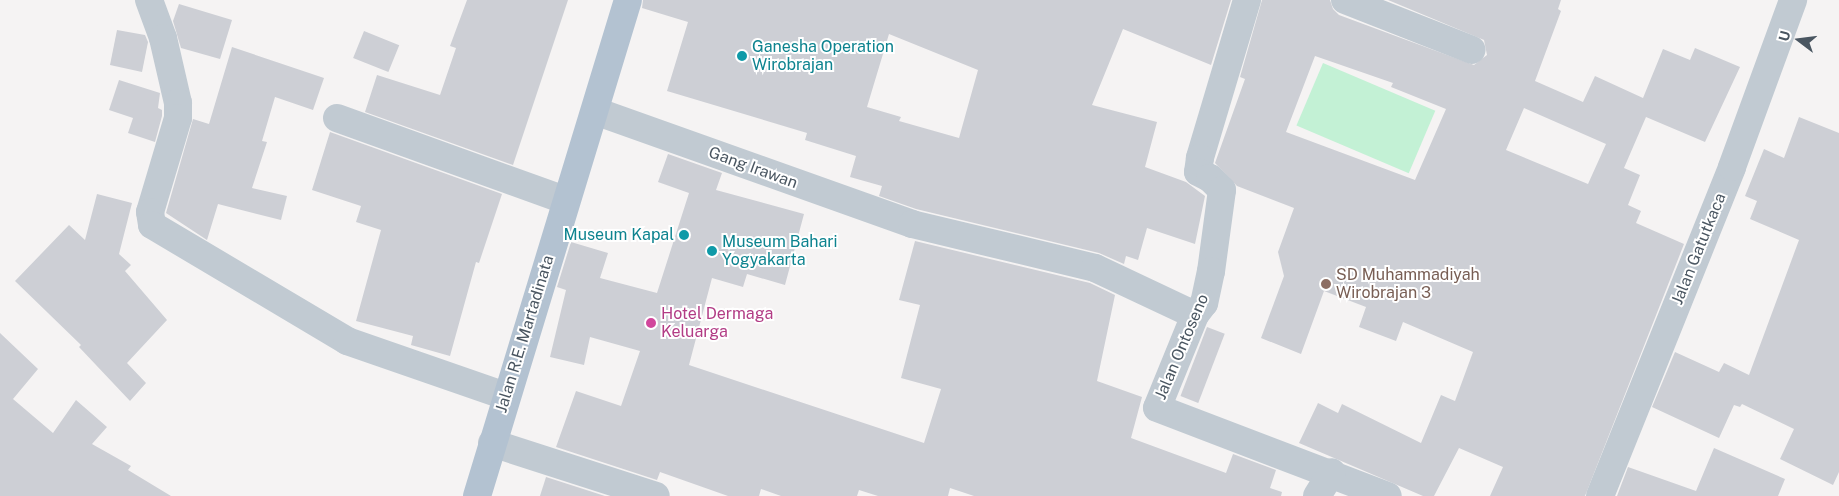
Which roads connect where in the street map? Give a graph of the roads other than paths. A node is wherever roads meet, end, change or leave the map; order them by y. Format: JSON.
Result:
{"nodes":[{"id":1,"x":149,"y":0,"type":"edge"},
{"id":2,"x":628,"y":0,"type":"edge"},
{"id":3,"x":1247,"y":0,"type":"edge"},
{"id":4,"x":1345,"y":0,"type":"edge"},
{"id":5,"x":1793,"y":0,"type":"edge"},
{"id":6,"x":1472,"y":50,"type":"dead end"},
{"id":7,"x":595,"y":111,"type":"junction"},
{"id":8,"x":336,"y":118,"type":"dead end"},
{"id":9,"x":565,"y":200,"type":"junction"},
{"id":10,"x":1195,"y":315,"type":"junction"},
{"id":11,"x":506,"y":396,"type":"junction"},
{"id":12,"x":492,"y":443,"type":"junction"},
{"id":13,"x":1332,"y":472,"type":"junction"},
{"id":14,"x":477,"y":496,"type":"edge"},
{"id":15,"x":656,"y":496,"type":"edge"},
{"id":16,"x":1316,"y":496,"type":"edge"},
{"id":17,"x":1388,"y":496,"type":"edge"},
{"id":18,"x":1600,"y":496,"type":"edge"}],
"edges":[{"from":1,"to":11,"type":"street"},
{"from":2,"to":7,"type":"main road","name":"Jalan R.E. Martadinata"},
{"from":3,"to":10,"type":"street","name":"Jalan Ontoseno"},
{"from":4,"to":6,"type":"street"},
{"from":5,"to":18,"type":"street","name":"Jalan Gatutkaca"},
{"from":7,"to":9,"type":"main road","name":"Jalan R.E. Martadinata"},
{"from":7,"to":10,"type":"street","name":"Gang Irawan"},
{"from":8,"to":9,"type":"street"},
{"from":9,"to":11,"type":"main road","name":"Jalan R.E. Martadinata"},
{"from":10,"to":13,"type":"street","name":"Jalan Ontoseno"},
{"from":11,"to":12,"type":"main road","name":"Jalan R.E. Martadinata"},
{"from":12,"to":14,"type":"main road","name":"Jalan R.E. Martadinata"},
{"from":12,"to":15,"type":"street"},
{"from":13,"to":16,"type":"street"},
{"from":13,"to":17,"type":"street","name":"Jalan Ontoseno"}]}
